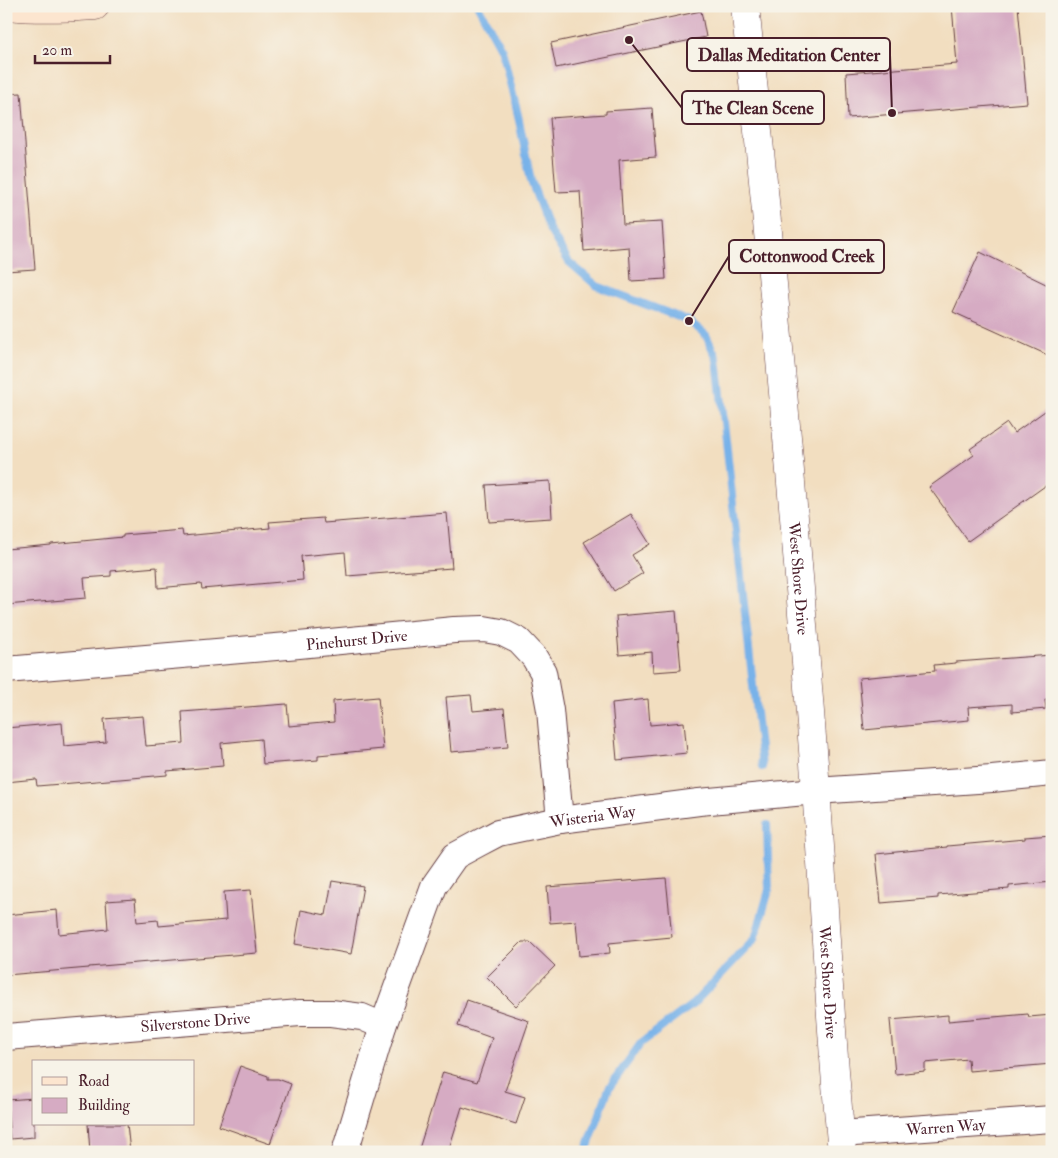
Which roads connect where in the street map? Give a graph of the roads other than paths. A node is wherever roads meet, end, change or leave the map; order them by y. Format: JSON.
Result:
{"nodes":[{"id":1,"x":7,"y":6,"type":"edge"},
{"id":2,"x":95,"y":6,"type":"edge"},
{"id":3,"x":745,"y":6,"type":"edge"},
{"id":4,"x":6,"y":670,"type":"edge"},
{"id":5,"x":1052,"y":773,"type":"edge"},
{"id":6,"x":816,"y":791,"type":"junction"},
{"id":7,"x":560,"y":820,"type":"junction"},
{"id":8,"x":383,"y":1026,"type":"junction"},
{"id":9,"x":6,"y":1037,"type":"edge"},
{"id":10,"x":1052,"y":1119,"type":"edge"},
{"id":11,"x":841,"y":1143,"type":"edge"},
{"id":12,"x":345,"y":1152,"type":"edge"}],
"edges":[{"from":1,"to":2,"type":"main road"},
{"from":3,"to":6,"type":"street","name":"West Shore Drive"},
{"from":4,"to":7,"type":"street","name":"Pinehurst Drive"},
{"from":5,"to":6,"type":"street","name":"Wisteria Way"},
{"from":6,"to":7,"type":"street","name":"Wisteria Way"},
{"from":6,"to":11,"type":"street","name":"West Shore Drive"},
{"from":7,"to":8,"type":"street","name":"Wisteria Way"},
{"from":8,"to":9,"type":"street","name":"Silverstone Drive"},
{"from":8,"to":12,"type":"street","name":"Wisteria Way"},
{"from":10,"to":11,"type":"street","name":"Warren Way"}]}
